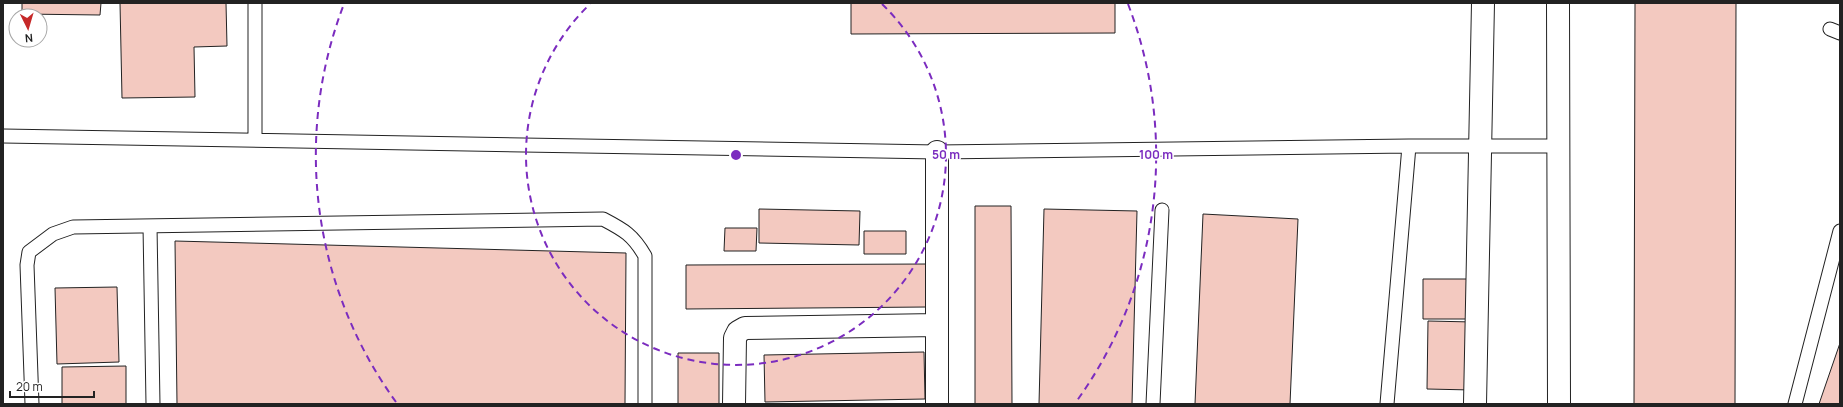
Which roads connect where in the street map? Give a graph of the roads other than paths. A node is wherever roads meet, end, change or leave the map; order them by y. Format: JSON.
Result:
{"nodes":[{"id":1,"x":255,"y":3,"type":"edge"},
{"id":2,"x":1484,"y":3,"type":"edge"},
{"id":3,"x":1558,"y":3,"type":"edge"},
{"id":4,"x":3,"y":136,"type":"edge"},
{"id":5,"x":255,"y":140,"type":"junction"},
{"id":6,"x":1409,"y":146,"type":"junction"},
{"id":7,"x":1481,"y":146,"type":"junction"},
{"id":8,"x":1560,"y":146,"type":"junction"},
{"id":9,"x":937,"y":152,"type":"junction"},
{"id":10,"x":1162,"y":210,"type":"dead end"},
{"id":11,"x":150,"y":226,"type":"junction"},
{"id":12,"x":1840,"y":231,"type":"edge"},
{"id":13,"x":937,"y":325,"type":"junction"},
{"id":14,"x":32,"y":404,"type":"edge"},
{"id":15,"x":153,"y":404,"type":"edge"},
{"id":16,"x":645,"y":404,"type":"edge"},
{"id":17,"x":734,"y":404,"type":"edge"},
{"id":18,"x":937,"y":404,"type":"edge"},
{"id":19,"x":1153,"y":404,"type":"edge"},
{"id":20,"x":1388,"y":404,"type":"edge"},
{"id":21,"x":1474,"y":404,"type":"edge"},
{"id":22,"x":1559,"y":404,"type":"edge"},
{"id":23,"x":1795,"y":404,"type":"edge"}],
"edges":[{"from":1,"to":5,"type":"lane"},
{"from":2,"to":7,"type":"street"},
{"from":3,"to":8,"type":"street"},
{"from":4,"to":5,"type":"lane"},
{"from":5,"to":9,"type":"lane"},
{"from":6,"to":7,"type":"lane"},
{"from":6,"to":9,"type":"lane"},
{"from":6,"to":20,"type":"lane"},
{"from":7,"to":8,"type":"lane"},
{"from":7,"to":21,"type":"street"},
{"from":8,"to":22,"type":"street"},
{"from":9,"to":13,"type":"street"},
{"from":10,"to":19,"type":"lane"},
{"from":11,"to":14,"type":"lane"},
{"from":11,"to":15,"type":"lane"},
{"from":11,"to":16,"type":"lane"},
{"from":12,"to":23,"type":"lane"},
{"from":13,"to":17,"type":"street"},
{"from":13,"to":18,"type":"street"}]}
